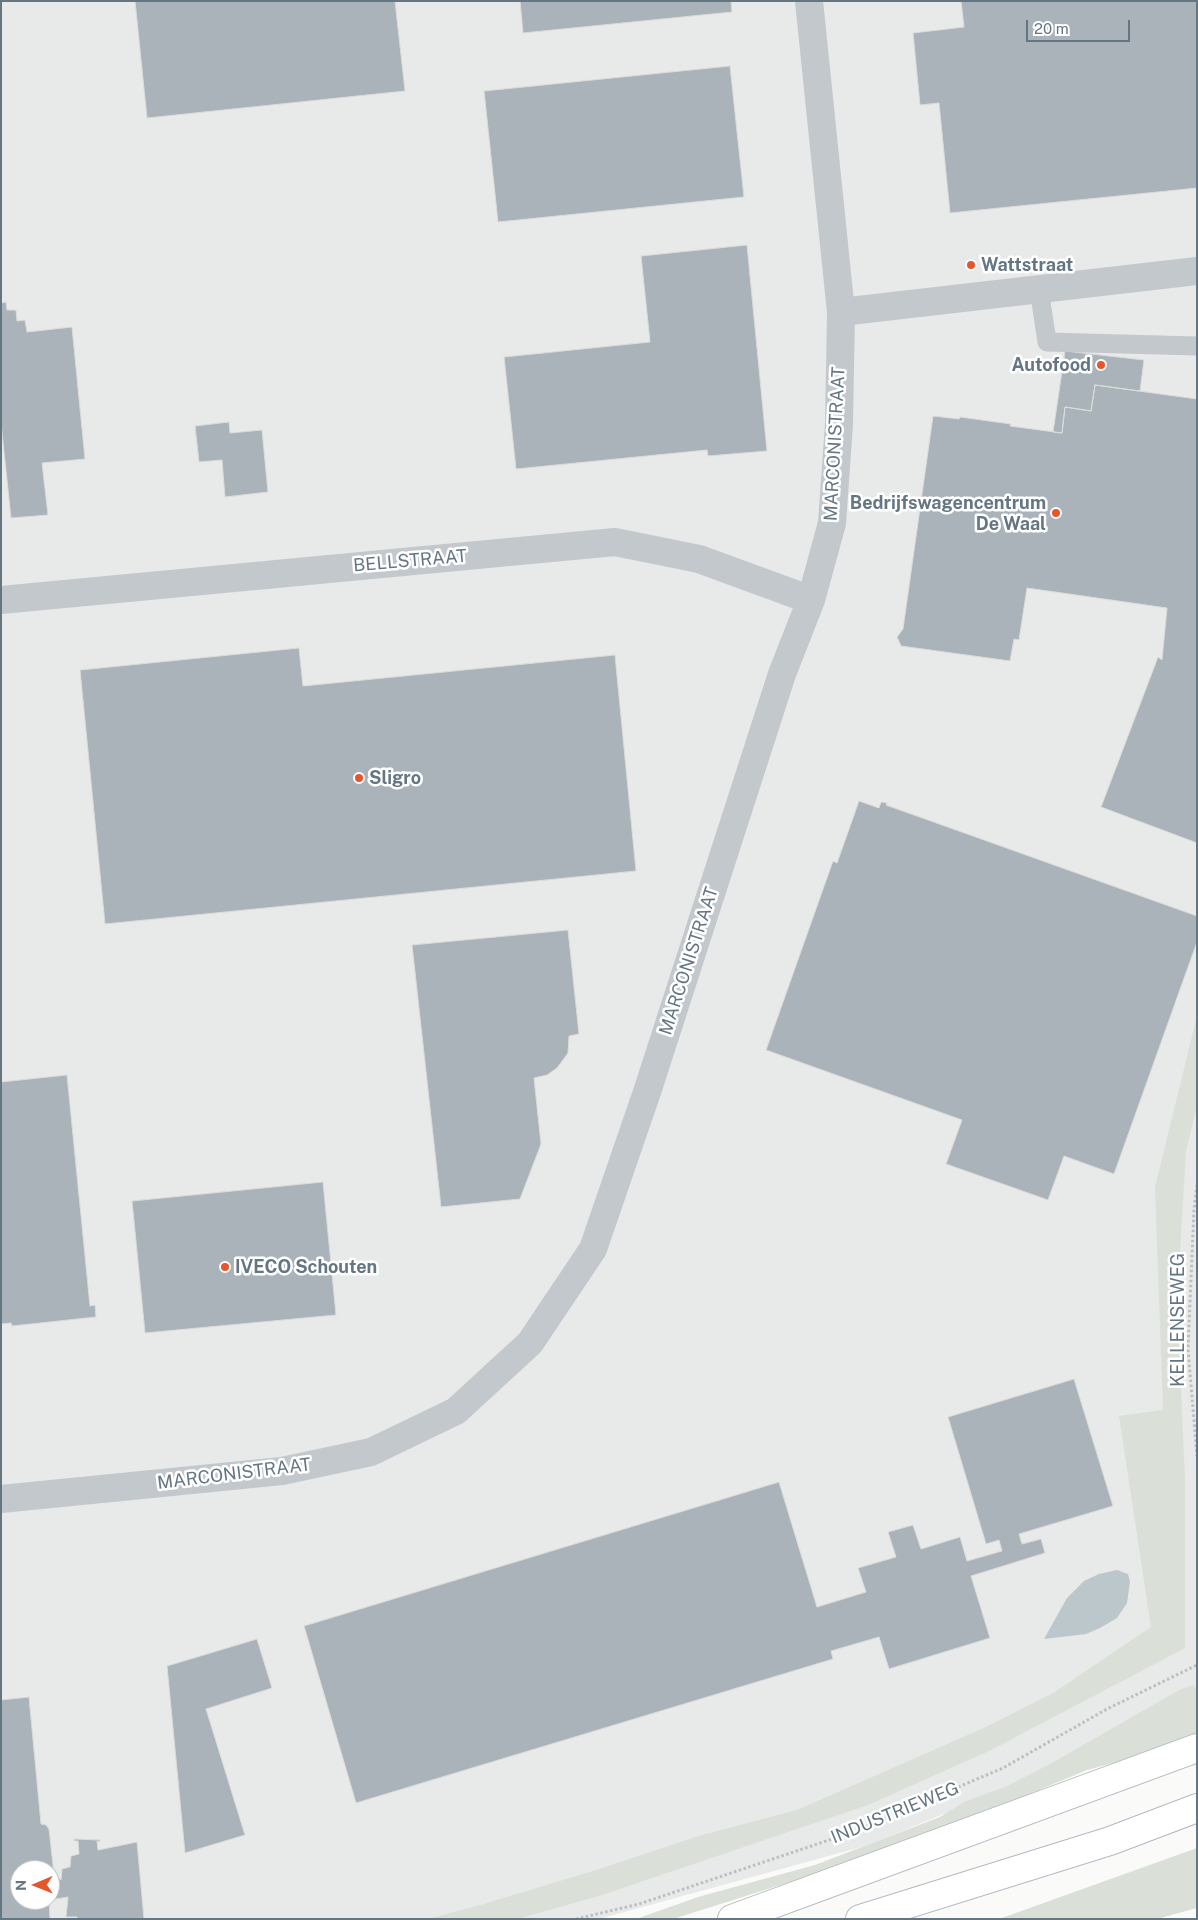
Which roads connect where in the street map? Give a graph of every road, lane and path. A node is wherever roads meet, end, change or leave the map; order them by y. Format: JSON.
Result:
{"nodes":[{"id":1,"x":809,"y":1,"type":"edge"},
{"id":2,"x":1197,"y":271,"type":"edge"},
{"id":3,"x":1039,"y":289,"type":"junction"},
{"id":4,"x":841,"y":312,"type":"junction"},
{"id":5,"x":1197,"y":346,"type":"edge"},
{"id":6,"x":1,"y":600,"type":"edge"},
{"id":7,"x":811,"y":600,"type":"junction"},
{"id":8,"x":1197,"y":1185,"type":"edge"},
{"id":9,"x":1197,"y":1456,"type":"edge"},
{"id":10,"x":1,"y":1499,"type":"edge"},
{"id":11,"x":1197,"y":1665,"type":"edge"},
{"id":12,"x":1197,"y":1748,"type":"edge"},
{"id":13,"x":1197,"y":1808,"type":"edge"},
{"id":14,"x":576,"y":1919,"type":"edge"},
{"id":15,"x":732,"y":1919,"type":"edge"},
{"id":16,"x":860,"y":1919,"type":"edge"}],
"edges":[{"from":1,"to":4,"type":"street","name":"MARCONISTRAAT"},
{"from":2,"to":3,"type":"street"},
{"from":3,"to":4,"type":"street"},
{"from":3,"to":5,"type":"lane"},
{"from":4,"to":7,"type":"street","name":"MARCONISTRAAT"},
{"from":6,"to":7,"type":"street","name":"BELLSTRAAT"},
{"from":7,"to":10,"type":"street","name":"MARCONISTRAAT"},
{"from":8,"to":9,"type":"path","name":"KELLENSEWEG"},
{"from":11,"to":14,"type":"path","name":"INDUSTRIEWEG"},
{"from":12,"to":15,"type":"main road"},
{"from":13,"to":16,"type":"main road"}]}
